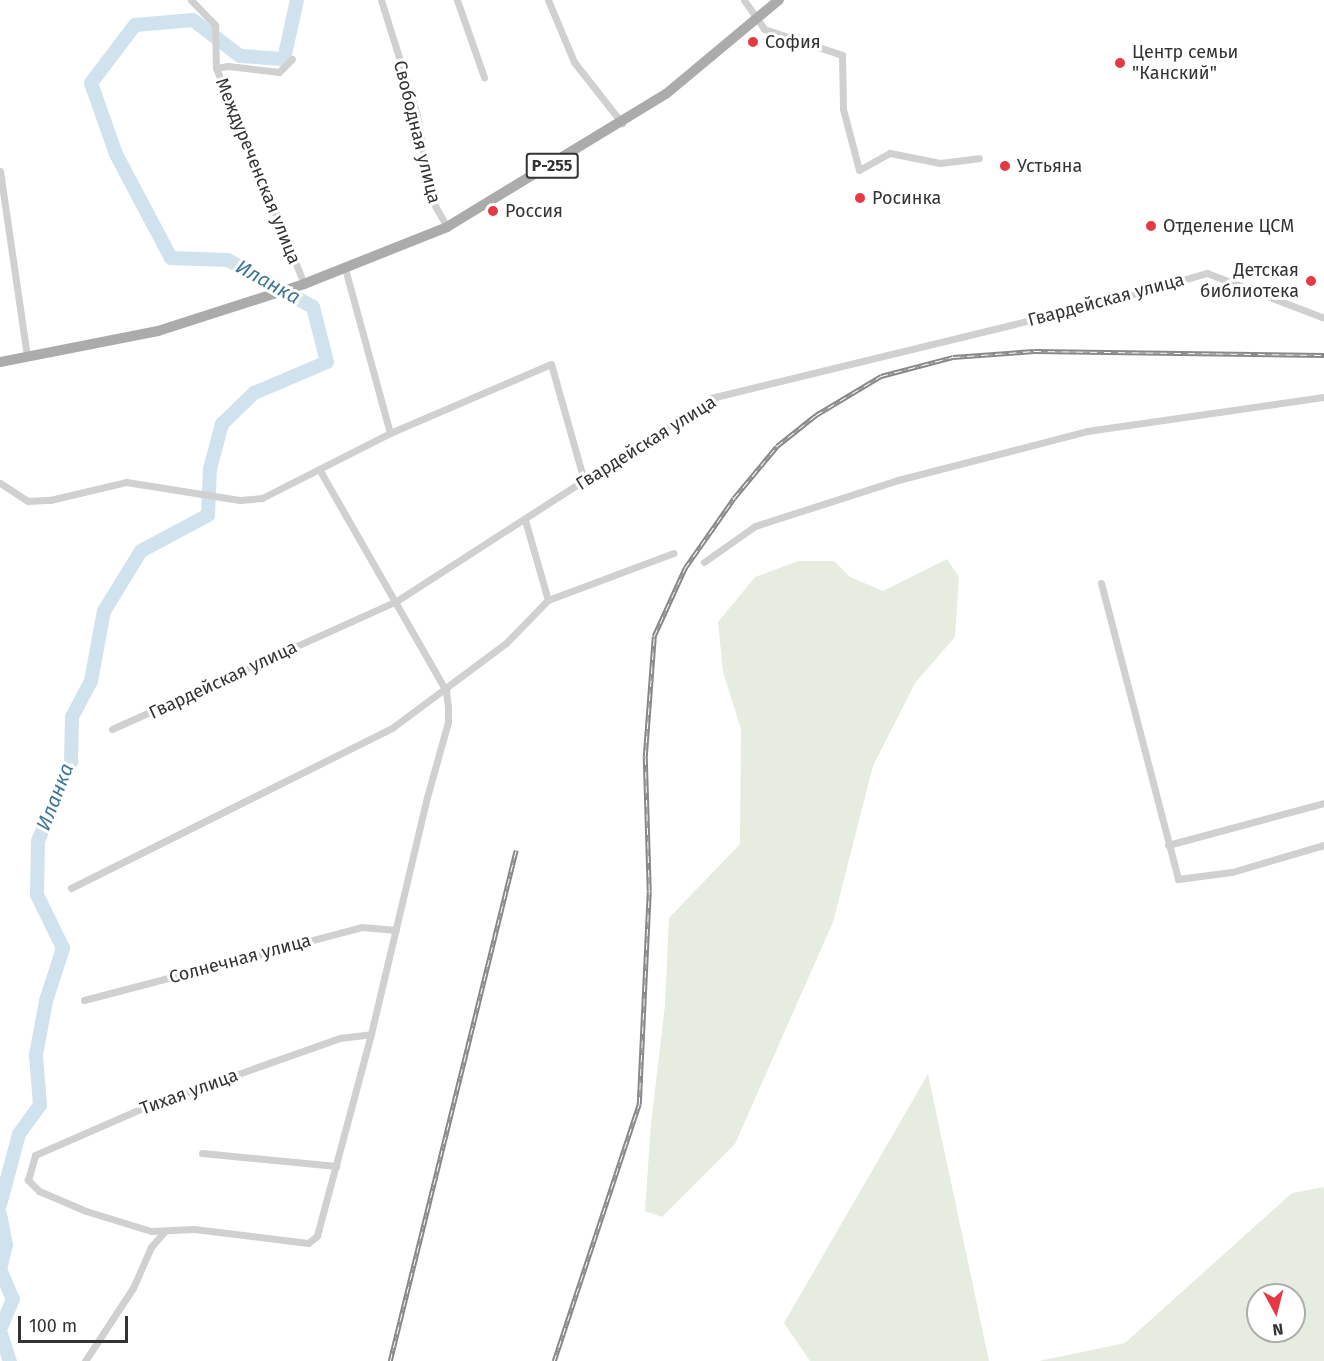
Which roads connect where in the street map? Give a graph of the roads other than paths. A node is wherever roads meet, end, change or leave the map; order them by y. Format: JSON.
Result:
{"nodes":[{"id":1,"x":191,"y":0,"type":"edge"},
{"id":2,"x":381,"y":0,"type":"edge"},
{"id":3,"x":457,"y":0,"type":"edge"},
{"id":4,"x":548,"y":0,"type":"edge"},
{"id":5,"x":744,"y":0,"type":"edge"},
{"id":6,"x":779,"y":0,"type":"edge"},
{"id":7,"x":757,"y":19,"type":"junction"},
{"id":8,"x":292,"y":59,"type":"dead end"},
{"id":9,"x":216,"y":68,"type":"junction"},
{"id":10,"x":484,"y":77,"type":"dead end"},
{"id":11,"x":622,"y":123,"type":"junction"},
{"id":12,"x":979,"y":158,"type":"dead end"},
{"id":13,"x":0,"y":171,"type":"edge"},
{"id":14,"x":447,"y":227,"type":"junction"},
{"id":15,"x":345,"y":268,"type":"junction"},
{"id":16,"x":301,"y":285,"type":"junction"},
{"id":17,"x":1324,"y":318,"type":"edge"},
{"id":18,"x":27,"y":357,"type":"junction"},
{"id":19,"x":0,"y":362,"type":"edge"},
{"id":20,"x":1324,"y":397,"type":"edge"},
{"id":21,"x":390,"y":433,"type":"junction"},
{"id":22,"x":319,"y":469,"type":"junction"},
{"id":23,"x":584,"y":481,"type":"junction"},
{"id":24,"x":0,"y":483,"type":"edge"},
{"id":25,"x":525,"y":520,"type":"junction"},
{"id":26,"x":674,"y":553,"type":"dead end"},
{"id":27,"x":704,"y":562,"type":"dead end"},
{"id":28,"x":1101,"y":583,"type":"dead end"},
{"id":29,"x":548,"y":600,"type":"junction"},
{"id":30,"x":394,"y":602,"type":"junction"},
{"id":31,"x":446,"y":691,"type":"junction"},
{"id":32,"x":112,"y":729,"type":"dead end"},
{"id":33,"x":1324,"y":803,"type":"edge"},
{"id":34,"x":1324,"y":844,"type":"edge"},
{"id":35,"x":1168,"y":845,"type":"junction"},
{"id":36,"x":71,"y":888,"type":"dead end"},
{"id":37,"x":396,"y":930,"type":"junction"},
{"id":38,"x":84,"y":1000,"type":"dead end"},
{"id":39,"x":370,"y":1034,"type":"junction"},
{"id":40,"x":202,"y":1153,"type":"dead end"},
{"id":41,"x":336,"y":1166,"type":"junction"},
{"id":42,"x":165,"y":1232,"type":"junction"},
{"id":43,"x":85,"y":1361,"type":"edge"}],
"edges":[{"from":1,"to":9,"type":"street"},
{"from":2,"to":14,"type":"street","name":"Свободная улица"},
{"from":3,"to":10,"type":"street"},
{"from":4,"to":11,"type":"street"},
{"from":5,"to":7,"type":"street"},
{"from":6,"to":7,"type":"main road","number":"Р-255"},
{"from":7,"to":11,"type":"main road","number":"Р-255"},
{"from":7,"to":12,"type":"street"},
{"from":8,"to":9,"type":"street","name":"Междуреченская улица"},
{"from":9,"to":16,"type":"street","name":"Междуреченская улица"},
{"from":11,"to":14,"type":"main road","number":"Р-255"},
{"from":13,"to":18,"type":"street"},
{"from":14,"to":15,"type":"main road","number":"Р-255"},
{"from":15,"to":16,"type":"main road","number":"Р-255"},
{"from":15,"to":21,"type":"street"},
{"from":16,"to":18,"type":"main road","number":"Р-255"},
{"from":17,"to":23,"type":"street","name":"Гвардейская улица"},
{"from":18,"to":19,"type":"main road","number":"Р-255"},
{"from":20,"to":27,"type":"street"},
{"from":21,"to":22,"type":"street"},
{"from":21,"to":23,"type":"street"},
{"from":22,"to":24,"type":"street"},
{"from":22,"to":30,"type":"street"},
{"from":23,"to":25,"type":"street","name":"Гвардейская улица"},
{"from":25,"to":29,"type":"street"},
{"from":25,"to":30,"type":"street","name":"Гвардейская улица"},
{"from":26,"to":29,"type":"street"},
{"from":28,"to":35,"type":"street"},
{"from":29,"to":31,"type":"street"},
{"from":30,"to":31,"type":"street"},
{"from":30,"to":32,"type":"street","name":"Гвардейская улица"},
{"from":31,"to":36,"type":"street"},
{"from":31,"to":37,"type":"street"},
{"from":33,"to":35,"type":"street"},
{"from":34,"to":35,"type":"street"},
{"from":37,"to":38,"type":"street","name":"Солнечная улица"},
{"from":37,"to":39,"type":"street"},
{"from":39,"to":41,"type":"street"},
{"from":39,"to":42,"type":"street","name":"Тихая улица"},
{"from":40,"to":41,"type":"street"},
{"from":41,"to":42,"type":"street"},
{"from":42,"to":43,"type":"street"}]}
